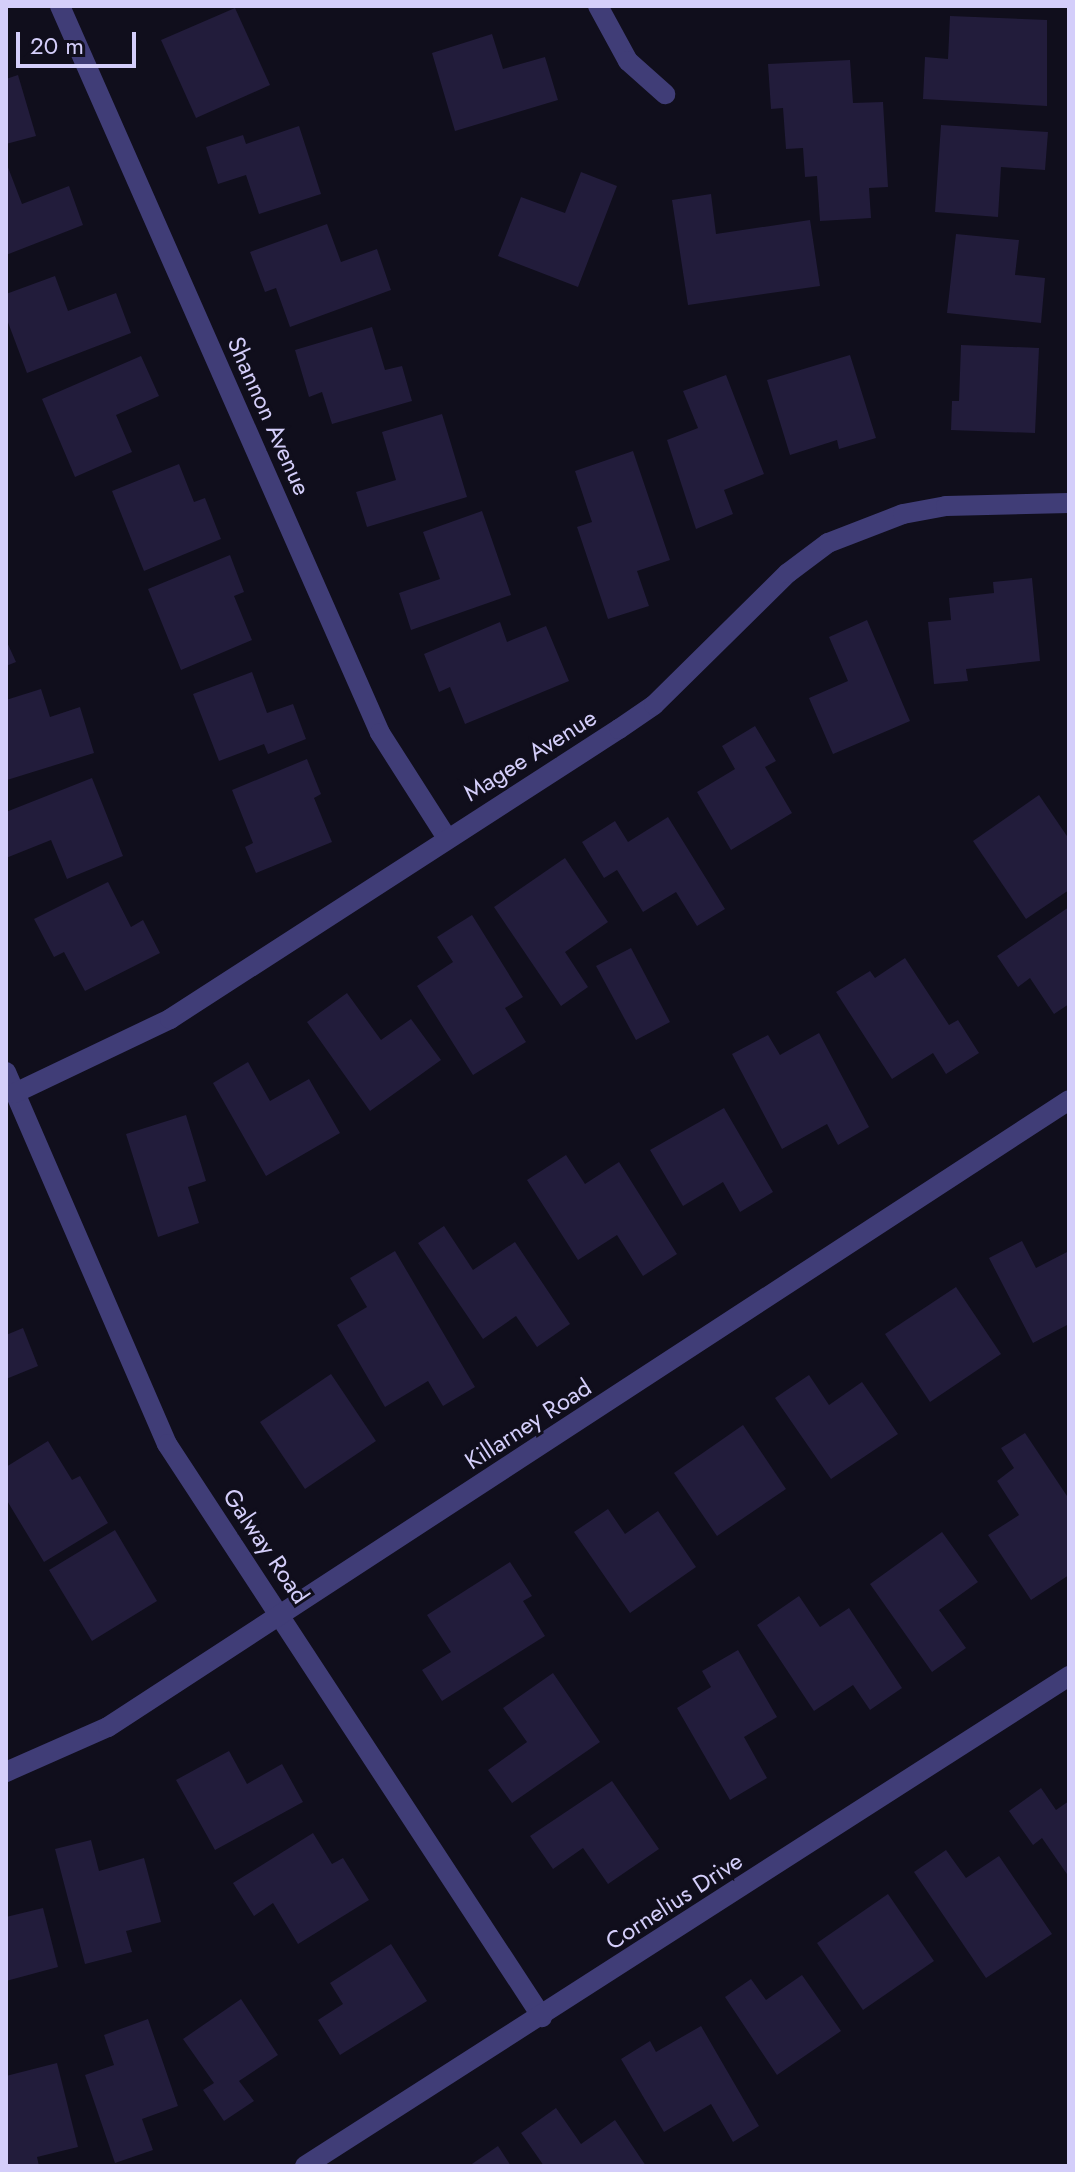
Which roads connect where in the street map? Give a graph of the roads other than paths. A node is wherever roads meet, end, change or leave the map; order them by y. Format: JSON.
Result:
{"nodes":[{"id":1,"x":60,"y":6,"type":"edge"},
{"id":2,"x":598,"y":6,"type":"edge"},
{"id":3,"x":665,"y":94,"type":"dead end"},
{"id":4,"x":1069,"y":503,"type":"edge"},
{"id":5,"x":447,"y":838,"type":"junction"},
{"id":6,"x":6,"y":1072,"type":"edge"},
{"id":7,"x":15,"y":1093,"type":"junction"},
{"id":8,"x":1069,"y":1100,"type":"edge"},
{"id":9,"x":282,"y":1617,"type":"junction"},
{"id":10,"x":1069,"y":1676,"type":"edge"},
{"id":11,"x":6,"y":1772,"type":"edge"},
{"id":12,"x":542,"y":2017,"type":"junction"},
{"id":13,"x":305,"y":2166,"type":"edge"}],
"edges":[{"from":1,"to":5,"type":"street","name":"Shannon Avenue"},
{"from":2,"to":3,"type":"street"},
{"from":4,"to":5,"type":"street","name":"Magee Avenue"},
{"from":5,"to":7,"type":"street","name":"Magee Avenue"},
{"from":6,"to":7,"type":"street","name":"Galway Road"},
{"from":7,"to":9,"type":"street","name":"Galway Road"},
{"from":8,"to":9,"type":"street","name":"Killarney Road"},
{"from":9,"to":11,"type":"street","name":"Killarney Road"},
{"from":9,"to":12,"type":"street","name":"Galway Road"},
{"from":10,"to":12,"type":"street","name":"Cornelius Drive"},
{"from":12,"to":13,"type":"street","name":"Cornelius Drive"}]}
